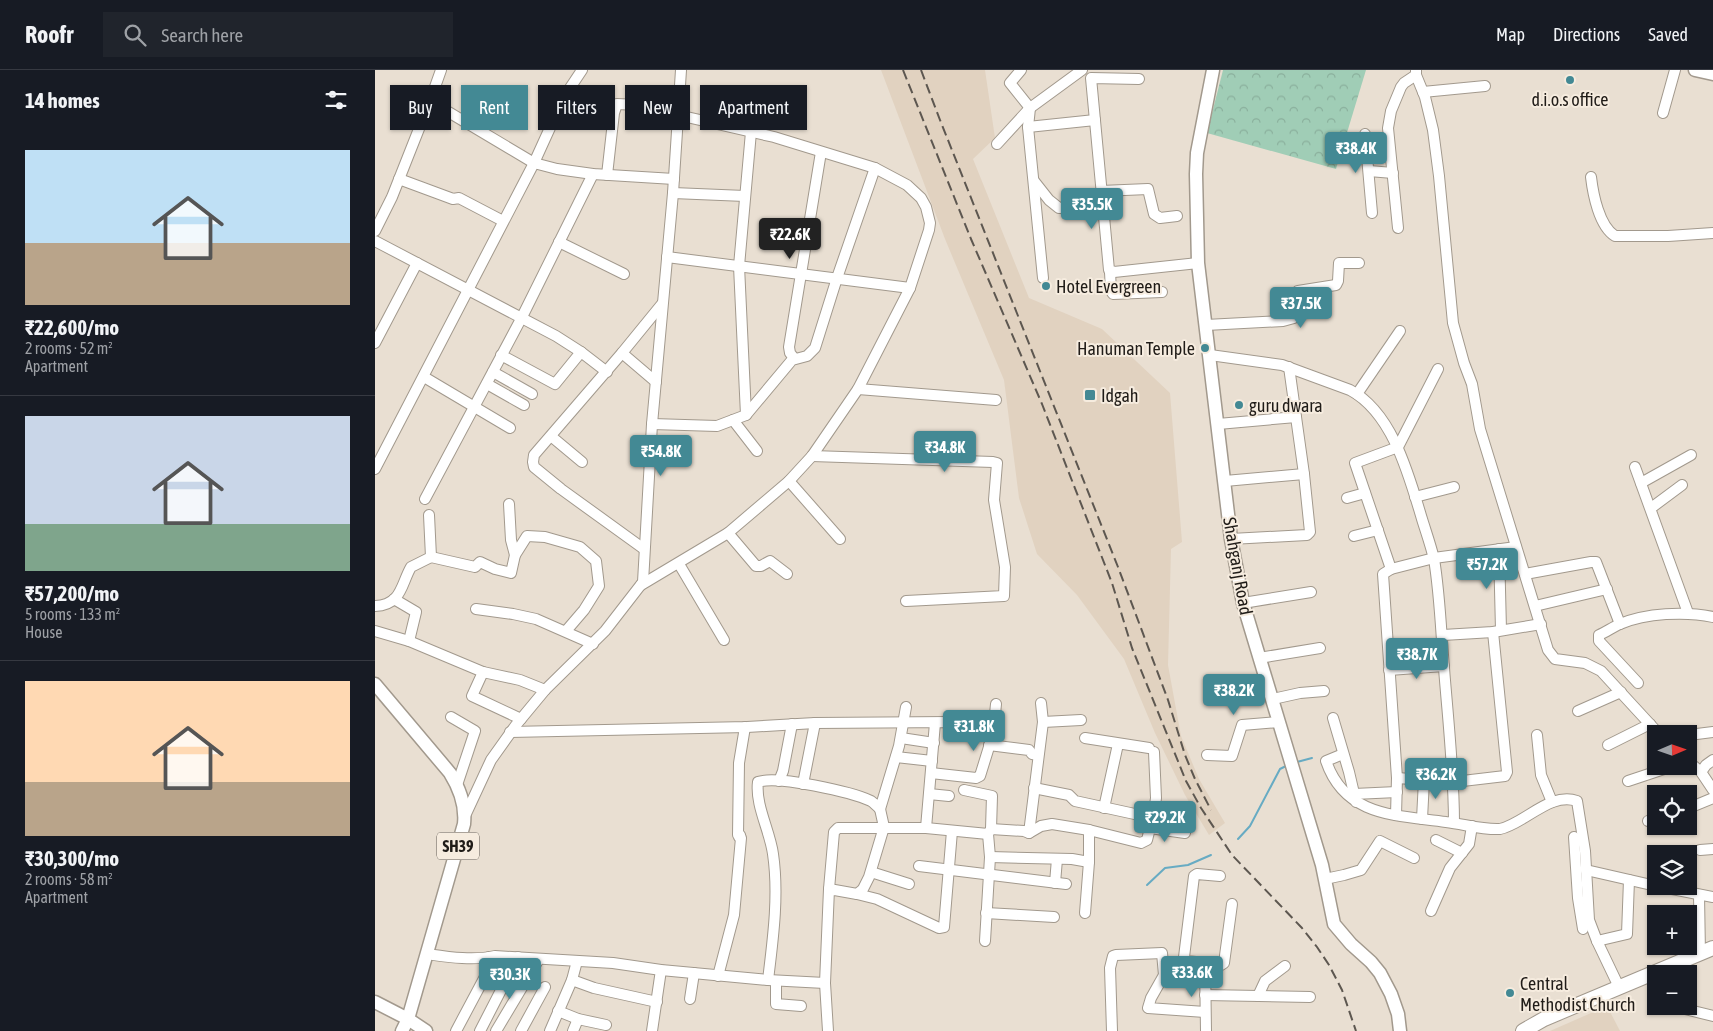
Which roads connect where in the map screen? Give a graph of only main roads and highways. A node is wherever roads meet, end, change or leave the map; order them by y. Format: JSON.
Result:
{"nodes":[{"id":1,"x":1213,"y":70,"type":"edge"},
{"id":2,"x":1695,"y":70,"type":"edge"},
{"id":3,"x":1713,"y":74,"type":"edge"},
{"id":4,"x":375,"y":684,"type":"edge"},
{"id":5,"x":1713,"y":948,"type":"edge"},
{"id":6,"x":1706,"y":955,"type":"edge"},
{"id":7,"x":1689,"y":965,"type":"edge"},
{"id":8,"x":1647,"y":984,"type":"edge"},
{"id":9,"x":375,"y":1002,"type":"edge"},
{"id":10,"x":407,"y":1019,"type":"junction"},
{"id":11,"x":402,"y":1031,"type":"edge"},
{"id":12,"x":426,"y":1031,"type":"edge"},
{"id":13,"x":1400,"y":1031,"type":"edge"},
{"id":14,"x":1523,"y":1031,"type":"edge"},
{"id":15,"x":1536,"y":1031,"type":"edge"}],
"edges":[{"from":1,"to":13,"type":"main road","name":"Shahganj Road"},
{"from":2,"to":3,"type":"main road"},
{"from":4,"to":10,"type":"main road","number":"SH39"},
{"from":5,"to":6,"type":"highway"},
{"from":6,"to":7,"type":"highway"},
{"from":6,"to":14,"type":"highway"},
{"from":8,"to":15,"type":"highway"},
{"from":9,"to":10,"type":"main road"},
{"from":10,"to":11,"type":"main road","number":"SH39"},
{"from":10,"to":12,"type":"main road"}]}
